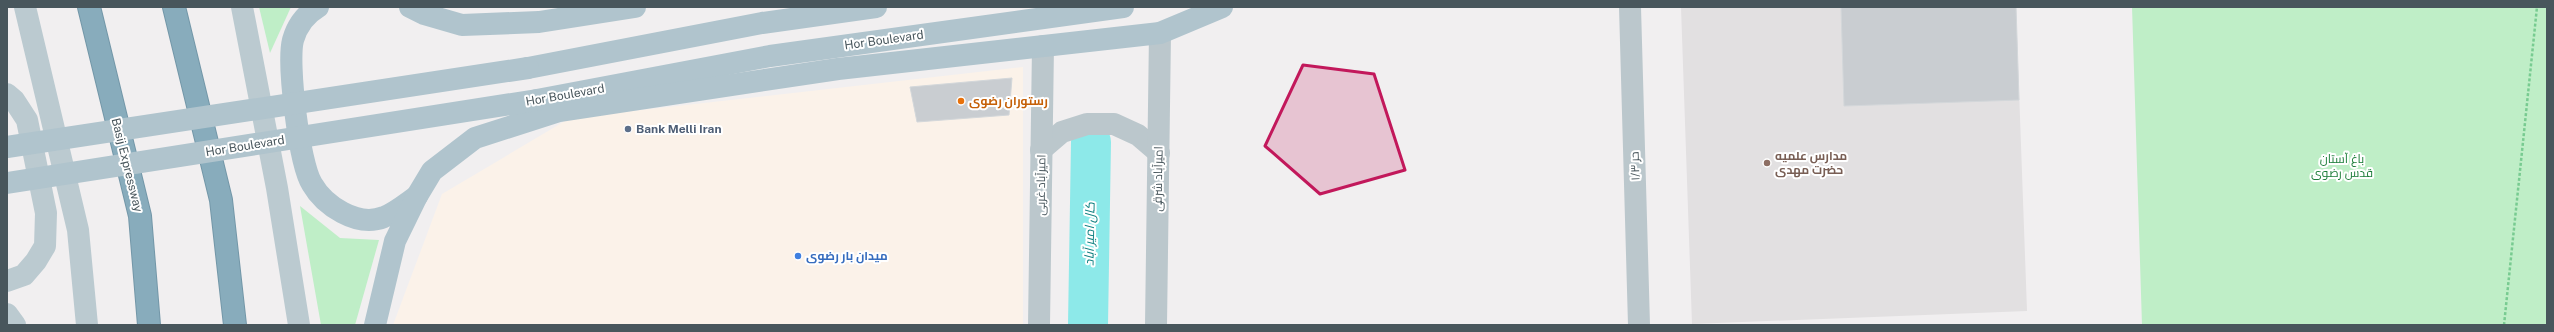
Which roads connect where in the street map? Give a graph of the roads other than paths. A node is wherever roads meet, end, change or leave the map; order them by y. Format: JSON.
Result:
{"nodes":[{"id":1,"x":25,"y":7,"type":"edge"},
{"id":2,"x":89,"y":7,"type":"edge"},
{"id":3,"x":174,"y":7,"type":"edge"},
{"id":4,"x":242,"y":7,"type":"edge"},
{"id":5,"x":318,"y":7,"type":"edge"},
{"id":6,"x":410,"y":7,"type":"edge"},
{"id":7,"x":635,"y":7,"type":"edge"},
{"id":8,"x":876,"y":7,"type":"edge"},
{"id":9,"x":1123,"y":7,"type":"edge"},
{"id":10,"x":1222,"y":7,"type":"edge"},
{"id":11,"x":1630,"y":7,"type":"edge"},
{"id":12,"x":1160,"y":32,"type":"junction"},
{"id":13,"x":1043,"y":46,"type":"junction"},
{"id":14,"x":7,"y":94,"type":"edge"},
{"id":15,"x":7,"y":147,"type":"edge"},
{"id":16,"x":1042,"y":150,"type":"junction"},
{"id":17,"x":1159,"y":153,"type":"junction"},
{"id":18,"x":7,"y":183,"type":"edge"},
{"id":19,"x":417,"y":196,"type":"junction"},
{"id":20,"x":7,"y":281,"type":"edge"},
{"id":21,"x":7,"y":314,"type":"edge"},
{"id":22,"x":15,"y":325,"type":"edge"},
{"id":23,"x":87,"y":325,"type":"edge"},
{"id":24,"x":149,"y":325,"type":"edge"},
{"id":25,"x":235,"y":325,"type":"edge"},
{"id":26,"x":300,"y":325,"type":"edge"},
{"id":27,"x":375,"y":325,"type":"edge"},
{"id":28,"x":1039,"y":325,"type":"edge"},
{"id":29,"x":1156,"y":325,"type":"edge"},
{"id":30,"x":1640,"y":325,"type":"edge"}],
"edges":[{"from":1,"to":23,"type":"main road"},
{"from":2,"to":24,"type":"highway","name":"Basij Expressway"},
{"from":3,"to":25,"type":"highway"},
{"from":4,"to":26,"type":"main road"},
{"from":5,"to":19,"type":"main road"},
{"from":6,"to":7,"type":"main road"},
{"from":8,"to":15,"type":"main road","bridge":true},
{"from":9,"to":18,"type":"main road","name":"Hor Boulevard","bridge":true},
{"from":10,"to":12,"type":"main road"},
{"from":11,"to":30,"type":"street","name":"حر ۱/۳"},
{"from":12,"to":13,"type":"main road"},
{"from":12,"to":17,"type":"street","name":"امیرآباد شرقی"},
{"from":13,"to":16,"type":"street","name":"امیرآباد غربی"},
{"from":13,"to":19,"type":"main road"},
{"from":14,"to":20,"type":"main road"},
{"from":16,"to":17,"type":"street"},
{"from":16,"to":28,"type":"street","name":"امیرآباد غربی"},
{"from":17,"to":29,"type":"street","name":"امیرآباد شرقی"},
{"from":19,"to":27,"type":"main road"},
{"from":21,"to":22,"type":"main road"}]}
